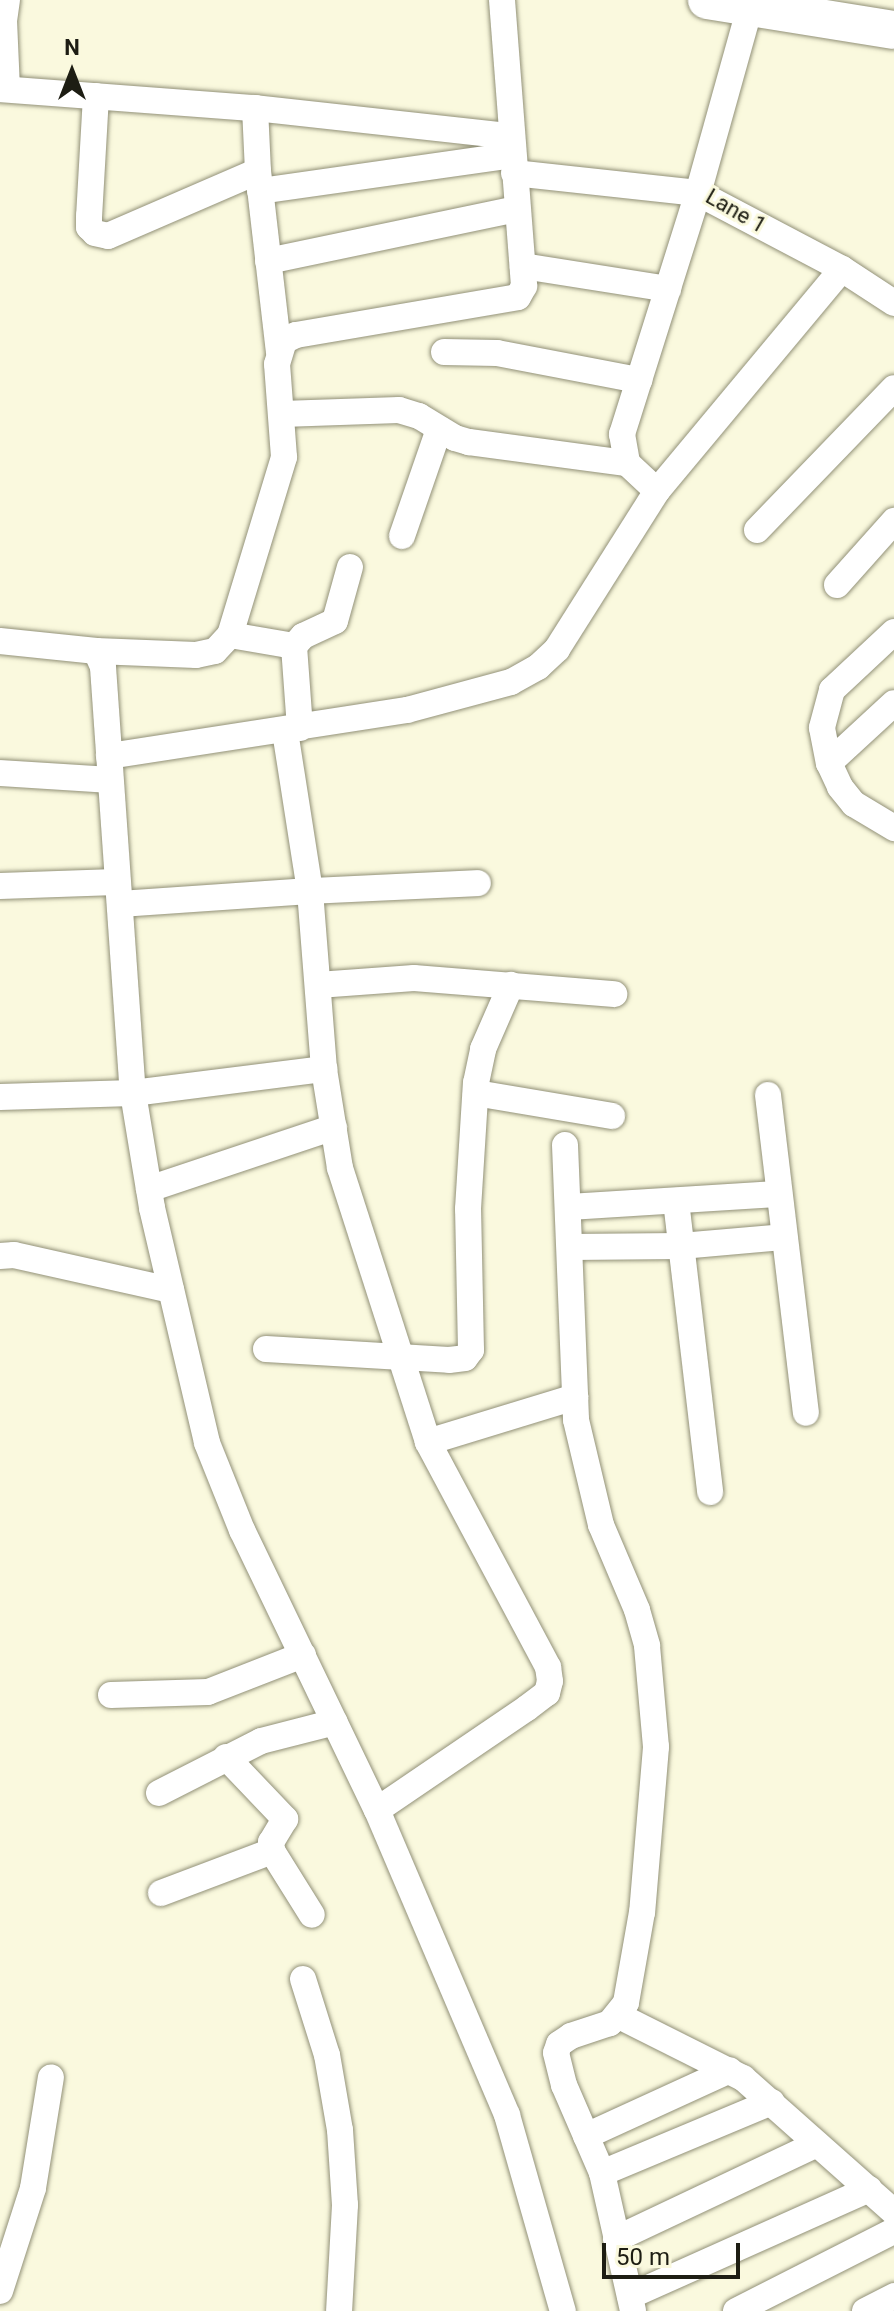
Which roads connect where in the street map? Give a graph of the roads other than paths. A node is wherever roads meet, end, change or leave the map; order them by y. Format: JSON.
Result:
{"nodes":[{"id":1,"x":7,"y":0,"type":"edge"},
{"id":2,"x":502,"y":0,"type":"edge"},
{"id":3,"x":722,"y":2,"type":"edge"},
{"id":4,"x":894,"y":30,"type":"edge"},
{"id":5,"x":3,"y":89,"type":"edge"},
{"id":6,"x":96,"y":96,"type":"junction"},
{"id":7,"x":255,"y":108,"type":"junction"},
{"id":8,"x":512,"y":155,"type":"junction"},
{"id":9,"x":259,"y":181,"type":"junction"},
{"id":10,"x":698,"y":193,"type":"junction"},
{"id":11,"x":517,"y":209,"type":"junction"},
{"id":12,"x":268,"y":261,"type":"junction"},
{"id":13,"x":523,"y":266,"type":"junction"},
{"id":14,"x":842,"y":269,"type":"junction"},
{"id":15,"x":668,"y":289,"type":"junction"},
{"id":16,"x":894,"y":303,"type":"edge"},
{"id":17,"x":279,"y":352,"type":"junction"},
{"id":18,"x":444,"y":352,"type":"dead end"},
{"id":19,"x":639,"y":380,"type":"junction"},
{"id":20,"x":894,"y":388,"type":"edge"},
{"id":21,"x":282,"y":414,"type":"junction"},
{"id":22,"x":439,"y":429,"type":"junction"},
{"id":23,"x":627,"y":463,"type":"junction"},
{"id":24,"x":657,"y":491,"type":"junction"},
{"id":25,"x":894,"y":521,"type":"edge"},
{"id":26,"x":757,"y":530,"type":"dead end"},
{"id":27,"x":402,"y":536,"type":"dead end"},
{"id":28,"x":350,"y":567,"type":"dead end"},
{"id":29,"x":837,"y":585,"type":"dead end"},
{"id":30,"x":894,"y":632,"type":"edge"},
{"id":31,"x":230,"y":635,"type":"junction"},
{"id":32,"x":0,"y":641,"type":"edge"},
{"id":33,"x":294,"y":646,"type":"junction"},
{"id":34,"x":96,"y":651,"type":"junction"},
{"id":35,"x":894,"y":703,"type":"edge"},
{"id":36,"x":292,"y":729,"type":"junction"},
{"id":37,"x":829,"y":763,"type":"junction"},
{"id":38,"x":110,"y":768,"type":"junction"},
{"id":39,"x":0,"y":773,"type":"edge"},
{"id":40,"x":894,"y":828,"type":"edge"},
{"id":41,"x":478,"y":883,"type":"dead end"},
{"id":42,"x":0,"y":886,"type":"edge"},
{"id":43,"x":310,"y":891,"type":"junction"},
{"id":44,"x":118,"y":893,"type":"junction"},
{"id":45,"x":318,"y":985,"type":"junction"},
{"id":46,"x":511,"y":985,"type":"junction"},
{"id":47,"x":614,"y":994,"type":"dead end"},
{"id":48,"x":324,"y":1069,"type":"junction"},
{"id":49,"x":133,"y":1093,"type":"junction"},
{"id":50,"x":476,"y":1093,"type":"junction"},
{"id":51,"x":768,"y":1095,"type":"dead end"},
{"id":52,"x":0,"y":1097,"type":"edge"},
{"id":53,"x":612,"y":1116,"type":"dead end"},
{"id":54,"x":334,"y":1127,"type":"junction"},
{"id":55,"x":565,"y":1145,"type":"dead end"},
{"id":56,"x":149,"y":1189,"type":"junction"},
{"id":57,"x":777,"y":1194,"type":"junction"},
{"id":58,"x":676,"y":1201,"type":"junction"},
{"id":59,"x":569,"y":1207,"type":"junction"},
{"id":60,"x":783,"y":1237,"type":"junction"},
{"id":61,"x":681,"y":1246,"type":"junction"},
{"id":62,"x":570,"y":1247,"type":"junction"},
{"id":63,"x":0,"y":1256,"type":"edge"},
{"id":64,"x":171,"y":1290,"type":"junction"},
{"id":65,"x":266,"y":1349,"type":"dead end"},
{"id":66,"x":400,"y":1356,"type":"junction"},
{"id":67,"x":575,"y":1397,"type":"junction"},
{"id":68,"x":806,"y":1413,"type":"dead end"},
{"id":69,"x":428,"y":1442,"type":"junction"},
{"id":70,"x":710,"y":1492,"type":"dead end"},
{"id":71,"x":303,"y":1655,"type":"junction"},
{"id":72,"x":111,"y":1695,"type":"dead end"},
{"id":73,"x":335,"y":1722,"type":"junction"},
{"id":74,"x":226,"y":1757,"type":"junction"},
{"id":75,"x":159,"y":1793,"type":"dead end"},
{"id":76,"x":377,"y":1810,"type":"junction"},
{"id":77,"x":272,"y":1851,"type":"junction"},
{"id":78,"x":161,"y":1893,"type":"dead end"},
{"id":79,"x":312,"y":1915,"type":"dead end"},
{"id":80,"x":303,"y":1979,"type":"dead end"},
{"id":81,"x":619,"y":2016,"type":"junction"},
{"id":82,"x":730,"y":2070,"type":"junction"},
{"id":83,"x":51,"y":2077,"type":"dead end"},
{"id":84,"x":772,"y":2102,"type":"junction"},
{"id":85,"x":586,"y":2136,"type":"junction"},
{"id":86,"x":817,"y":2144,"type":"junction"},
{"id":87,"x":602,"y":2173,"type":"junction"},
{"id":88,"x":869,"y":2189,"type":"junction"},
{"id":89,"x":894,"y":2212,"type":"edge"},
{"id":90,"x":894,"y":2231,"type":"edge"},
{"id":91,"x":616,"y":2239,"type":"junction"},
{"id":92,"x":0,"y":2291,"type":"edge"},
{"id":93,"x":894,"y":2296,"type":"edge"},
{"id":94,"x":631,"y":2303,"type":"edge"},
{"id":95,"x":339,"y":2311,"type":"edge"},
{"id":96,"x":563,"y":2311,"type":"edge"},
{"id":97,"x":736,"y":2311,"type":"edge"},
{"id":98,"x":865,"y":2311,"type":"edge"}],
"edges":[{"from":1,"to":5,"type":"street"},
{"from":2,"to":8,"type":"street"},
{"from":3,"to":4,"type":"highway"},
{"from":3,"to":10,"type":"street","name":"Lane 1"},
{"from":5,"to":6,"type":"street"},
{"from":6,"to":7,"type":"street"},
{"from":6,"to":9,"type":"street"},
{"from":7,"to":8,"type":"street"},
{"from":7,"to":9,"type":"street"},
{"from":8,"to":9,"type":"street"},
{"from":8,"to":10,"type":"street"},
{"from":8,"to":11,"type":"street"},
{"from":9,"to":12,"type":"street"},
{"from":10,"to":14,"type":"street","name":"Lane 1"},
{"from":10,"to":15,"type":"street"},
{"from":11,"to":12,"type":"street"},
{"from":11,"to":13,"type":"street"},
{"from":12,"to":17,"type":"street"},
{"from":13,"to":15,"type":"street"},
{"from":13,"to":17,"type":"street"},
{"from":14,"to":16,"type":"street","name":"Lane 1"},
{"from":14,"to":24,"type":"street"},
{"from":15,"to":19,"type":"street"},
{"from":17,"to":21,"type":"street"},
{"from":18,"to":19,"type":"street"},
{"from":19,"to":23,"type":"street"},
{"from":20,"to":26,"type":"street"},
{"from":21,"to":22,"type":"street"},
{"from":21,"to":31,"type":"street"},
{"from":22,"to":23,"type":"street"},
{"from":22,"to":27,"type":"street"},
{"from":23,"to":24,"type":"street"},
{"from":24,"to":36,"type":"street"},
{"from":25,"to":29,"type":"street"},
{"from":28,"to":33,"type":"street"},
{"from":30,"to":37,"type":"street"},
{"from":31,"to":33,"type":"street"},
{"from":31,"to":34,"type":"street"},
{"from":32,"to":34,"type":"street"},
{"from":33,"to":36,"type":"street"},
{"from":34,"to":38,"type":"street"},
{"from":35,"to":37,"type":"street"},
{"from":36,"to":38,"type":"street"},
{"from":36,"to":43,"type":"street"},
{"from":37,"to":40,"type":"street"},
{"from":38,"to":39,"type":"street"},
{"from":38,"to":44,"type":"street"},
{"from":41,"to":43,"type":"street"},
{"from":42,"to":44,"type":"street"},
{"from":43,"to":44,"type":"street"},
{"from":43,"to":45,"type":"street"},
{"from":44,"to":49,"type":"street"},
{"from":45,"to":46,"type":"street"},
{"from":45,"to":48,"type":"street"},
{"from":46,"to":47,"type":"street"},
{"from":46,"to":50,"type":"street"},
{"from":48,"to":49,"type":"street"},
{"from":48,"to":54,"type":"street"},
{"from":49,"to":52,"type":"street"},
{"from":49,"to":56,"type":"street"},
{"from":50,"to":53,"type":"street"},
{"from":50,"to":66,"type":"street"},
{"from":51,"to":57,"type":"street"},
{"from":54,"to":56,"type":"street"},
{"from":54,"to":66,"type":"street"},
{"from":55,"to":59,"type":"street"},
{"from":56,"to":64,"type":"street"},
{"from":57,"to":58,"type":"street"},
{"from":57,"to":60,"type":"street"},
{"from":58,"to":59,"type":"street"},
{"from":58,"to":61,"type":"street"},
{"from":59,"to":62,"type":"street"},
{"from":60,"to":61,"type":"street"},
{"from":60,"to":68,"type":"street"},
{"from":61,"to":62,"type":"street"},
{"from":61,"to":70,"type":"street"},
{"from":62,"to":67,"type":"street"},
{"from":63,"to":64,"type":"street"},
{"from":64,"to":71,"type":"street"},
{"from":65,"to":66,"type":"street"},
{"from":66,"to":69,"type":"street"},
{"from":67,"to":69,"type":"street"},
{"from":67,"to":81,"type":"street"},
{"from":69,"to":76,"type":"street"},
{"from":71,"to":72,"type":"street"},
{"from":71,"to":73,"type":"street"},
{"from":73,"to":74,"type":"street"},
{"from":73,"to":76,"type":"street"},
{"from":74,"to":75,"type":"street"},
{"from":74,"to":77,"type":"street"},
{"from":76,"to":96,"type":"street"},
{"from":77,"to":78,"type":"street"},
{"from":77,"to":79,"type":"street"},
{"from":80,"to":95,"type":"street"},
{"from":81,"to":82,"type":"street"},
{"from":81,"to":85,"type":"street"},
{"from":82,"to":84,"type":"street"},
{"from":82,"to":85,"type":"street"},
{"from":83,"to":92,"type":"street"},
{"from":84,"to":86,"type":"street"},
{"from":84,"to":87,"type":"street"},
{"from":85,"to":87,"type":"street"},
{"from":86,"to":88,"type":"street"},
{"from":86,"to":91,"type":"street"},
{"from":87,"to":91,"type":"street"},
{"from":88,"to":89,"type":"street"},
{"from":88,"to":94,"type":"street"},
{"from":90,"to":97,"type":"street"},
{"from":91,"to":94,"type":"street"},
{"from":93,"to":98,"type":"street"}]}
